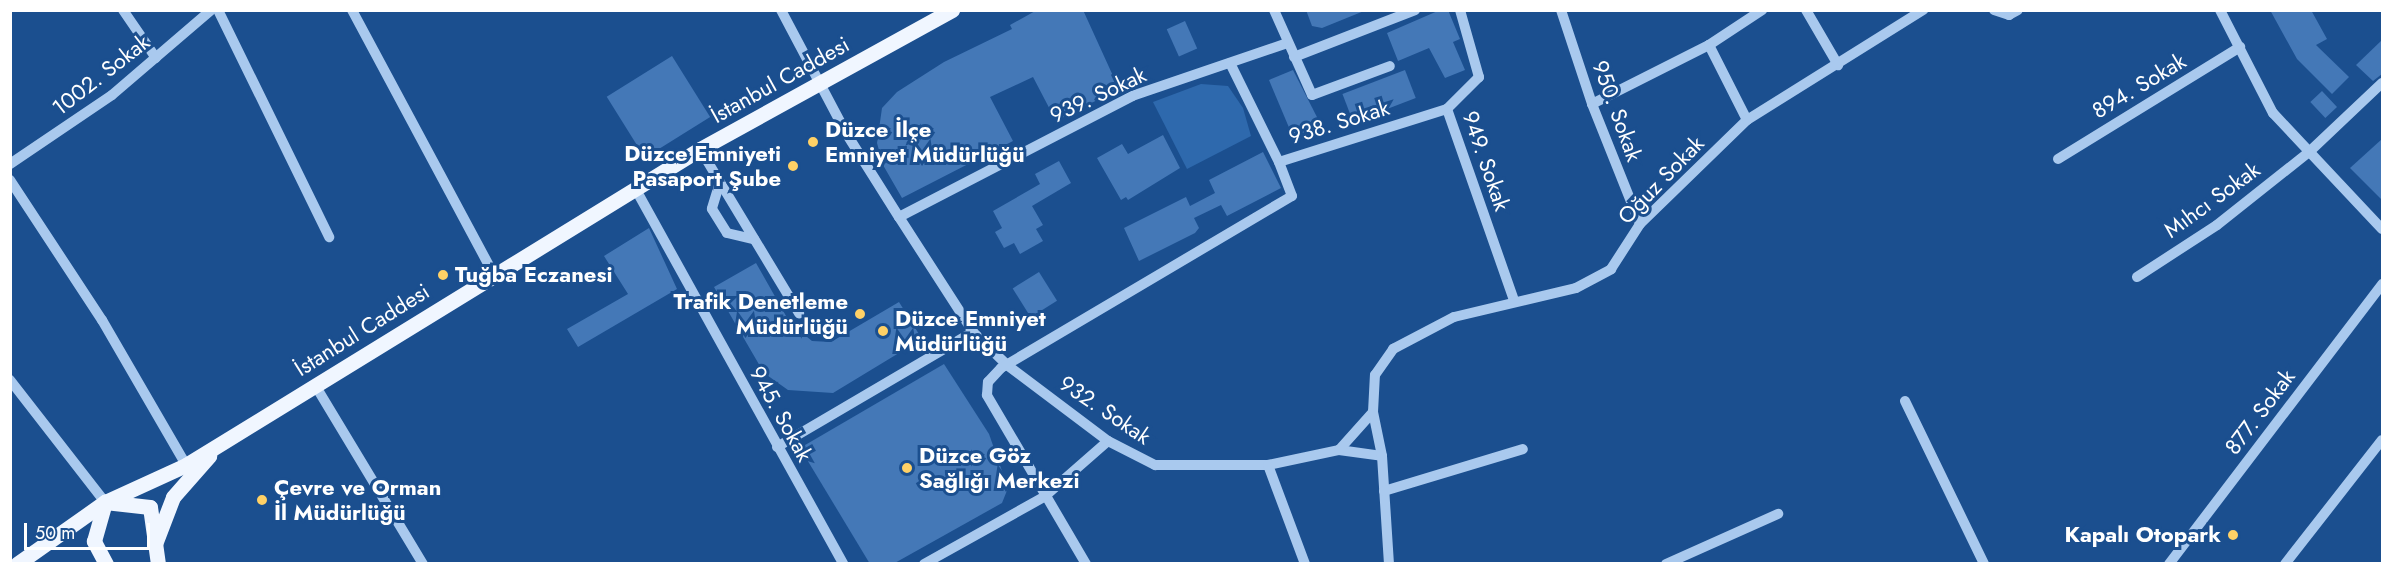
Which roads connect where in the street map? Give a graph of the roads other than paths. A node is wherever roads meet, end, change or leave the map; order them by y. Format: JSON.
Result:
{"nodes":[{"id":1,"x":123,"y":10,"type":"edge"},
{"id":2,"x":211,"y":10,"type":"edge"},
{"id":3,"x":218,"y":10,"type":"edge"},
{"id":4,"x":352,"y":10,"type":"edge"},
{"id":5,"x":781,"y":10,"type":"edge"},
{"id":6,"x":952,"y":10,"type":"edge"},
{"id":7,"x":1274,"y":10,"type":"edge"},
{"id":8,"x":1415,"y":10,"type":"edge"},
{"id":9,"x":1460,"y":10,"type":"edge"},
{"id":10,"x":1562,"y":10,"type":"edge"},
{"id":11,"x":1762,"y":10,"type":"edge"},
{"id":12,"x":1806,"y":10,"type":"edge"},
{"id":13,"x":1923,"y":10,"type":"edge"},
{"id":14,"x":1994,"y":10,"type":"edge"},
{"id":15,"x":2018,"y":10,"type":"edge"},
{"id":16,"x":2220,"y":10,"type":"edge"},
{"id":17,"x":1288,"y":43,"type":"junction"},
{"id":18,"x":1709,"y":45,"type":"junction"},
{"id":19,"x":2240,"y":47,"type":"junction"},
{"id":20,"x":1294,"y":57,"type":"junction"},
{"id":21,"x":156,"y":58,"type":"junction"},
{"id":22,"x":1230,"y":63,"type":"junction"},
{"id":23,"x":1838,"y":65,"type":"junction"},
{"id":24,"x":1390,"y":66,"type":"dead end"},
{"id":25,"x":2382,"y":83,"type":"edge"},
{"id":26,"x":819,"y":85,"type":"junction"},
{"id":27,"x":1592,"y":104,"type":"junction"},
{"id":28,"x":1447,"y":109,"type":"junction"},
{"id":29,"x":1747,"y":120,"type":"junction"},
{"id":30,"x":700,"y":149,"type":"junction"},
{"id":31,"x":2308,"y":153,"type":"junction"},
{"id":32,"x":2058,"y":159,"type":"dead end"},
{"id":33,"x":1278,"y":162,"type":"junction"},
{"id":34,"x":10,"y":164,"type":"edge"},
{"id":35,"x":10,"y":180,"type":"edge"},
{"id":36,"x":720,"y":182,"type":"junction"},
{"id":37,"x":635,"y":188,"type":"junction"},
{"id":38,"x":899,"y":217,"type":"junction"},
{"id":39,"x":1640,"y":224,"type":"junction"},
{"id":40,"x":2382,"y":229,"type":"edge"},
{"id":41,"x":329,"y":237,"type":"dead end"},
{"id":42,"x":754,"y":239,"type":"junction"},
{"id":43,"x":494,"y":275,"type":"junction"},
{"id":44,"x":2137,"y":277,"type":"dead end"},
{"id":45,"x":2382,"y":284,"type":"edge"},
{"id":46,"x":1514,"y":300,"type":"junction"},
{"id":47,"x":799,"y":312,"type":"dead end"},
{"id":48,"x":974,"y":332,"type":"junction"},
{"id":49,"x":1007,"y":365,"type":"junction"},
{"id":50,"x":10,"y":380,"type":"edge"},
{"id":51,"x":315,"y":385,"type":"junction"},
{"id":52,"x":1905,"y":401,"type":"dead end"},
{"id":53,"x":1373,"y":412,"type":"junction"},
{"id":54,"x":2382,"y":440,"type":"edge"},
{"id":55,"x":1108,"y":441,"type":"junction"},
{"id":56,"x":220,"y":444,"type":"junction"},
{"id":57,"x":777,"y":447,"type":"junction"},
{"id":58,"x":1522,"y":449,"type":"dead end"},
{"id":59,"x":1339,"y":450,"type":"junction"},
{"id":60,"x":1382,"y":456,"type":"junction"},
{"id":61,"x":186,"y":465,"type":"junction"},
{"id":62,"x":1268,"y":465,"type":"junction"},
{"id":63,"x":1384,"y":491,"type":"junction"},
{"id":64,"x":1044,"y":497,"type":"junction"},
{"id":65,"x":105,"y":502,"type":"junction"},
{"id":66,"x":1778,"y":514,"type":"dead end"},
{"id":67,"x":154,"y":547,"type":"junction"},
{"id":68,"x":17,"y":564,"type":"edge"},
{"id":69,"x":106,"y":564,"type":"edge"},
{"id":70,"x":158,"y":564,"type":"edge"},
{"id":71,"x":423,"y":564,"type":"edge"},
{"id":72,"x":843,"y":564,"type":"edge"},
{"id":73,"x":924,"y":564,"type":"edge"},
{"id":74,"x":1086,"y":564,"type":"edge"},
{"id":75,"x":1305,"y":564,"type":"edge"},
{"id":76,"x":1389,"y":564,"type":"edge"},
{"id":77,"x":1666,"y":564,"type":"edge"},
{"id":78,"x":1984,"y":564,"type":"edge"},
{"id":79,"x":2169,"y":564,"type":"edge"},
{"id":80,"x":2285,"y":564,"type":"edge"}],
"edges":[{"from":1,"to":21,"type":"street"},
{"from":2,"to":21,"type":"street","name":"1002. Sokak"},
{"from":3,"to":41,"type":"street"},
{"from":4,"to":43,"type":"street"},
{"from":5,"to":26,"type":"street","name":"932. Sokak"},
{"from":6,"to":26,"type":"main road","name":"İstanbul Caddesi"},
{"from":7,"to":17,"type":"street"},
{"from":8,"to":20,"type":"street"},
{"from":9,"to":28,"type":"street","name":"949. Sokak"},
{"from":10,"to":27,"type":"street","name":"950. Sokak"},
{"from":11,"to":18,"type":"street"},
{"from":12,"to":23,"type":"street"},
{"from":13,"to":23,"type":"street","name":"Oğuz Sokak"},
{"from":14,"to":15,"type":"street"},
{"from":16,"to":19,"type":"street"},
{"from":17,"to":20,"type":"street"},
{"from":17,"to":22,"type":"street","name":"939. Sokak"},
{"from":18,"to":27,"type":"street"},
{"from":18,"to":29,"type":"street"},
{"from":19,"to":31,"type":"street"},
{"from":19,"to":32,"type":"street","name":"894. Sokak"},
{"from":20,"to":24,"type":"street"},
{"from":21,"to":34,"type":"street","name":"1002. Sokak"},
{"from":22,"to":33,"type":"street","name":"938. Sokak"},
{"from":22,"to":38,"type":"street","name":"939. Sokak"},
{"from":23,"to":29,"type":"street","name":"Oğuz Sokak"},
{"from":25,"to":31,"type":"street","name":"Mıhcı Sokak"},
{"from":26,"to":30,"type":"main road","name":"İstanbul Caddesi"},
{"from":26,"to":38,"type":"street","name":"932. Sokak"},
{"from":27,"to":39,"type":"street","name":"950. Sokak"},
{"from":28,"to":33,"type":"street","name":"938. Sokak"},
{"from":28,"to":46,"type":"street","name":"949. Sokak"},
{"from":29,"to":39,"type":"street","name":"Oğuz Sokak"},
{"from":30,"to":36,"type":"street"},
{"from":30,"to":37,"type":"main road","name":"İstanbul Caddesi"},
{"from":31,"to":40,"type":"street"},
{"from":31,"to":44,"type":"street","name":"Mıhcı Sokak"},
{"from":33,"to":49,"type":"street"},
{"from":35,"to":61,"type":"street"},
{"from":36,"to":42,"type":"street"},
{"from":36,"to":42,"type":"street"},
{"from":37,"to":43,"type":"main road","name":"İstanbul Caddesi"},
{"from":37,"to":57,"type":"street","name":"945. Sokak"},
{"from":38,"to":48,"type":"street","name":"932. Sokak"},
{"from":39,"to":46,"type":"street","name":"Oğuz Sokak"},
{"from":42,"to":47,"type":"street"},
{"from":43,"to":51,"type":"main road","name":"İstanbul Caddesi"},
{"from":45,"to":79,"type":"street","name":"877. Sokak"},
{"from":46,"to":53,"type":"street","name":"Oğuz Sokak"},
{"from":48,"to":49,"type":"street","name":"932. Sokak"},
{"from":48,"to":57,"type":"street"},
{"from":49,"to":55,"type":"street","name":"932. Sokak"},
{"from":49,"to":64,"type":"street"},
{"from":50,"to":65,"type":"street"},
{"from":51,"to":56,"type":"main road","name":"İstanbul Caddesi"},
{"from":51,"to":71,"type":"street"},
{"from":52,"to":78,"type":"street"},
{"from":53,"to":59,"type":"street"},
{"from":53,"to":60,"type":"street","name":"Oğuz Sokak"},
{"from":54,"to":80,"type":"street"},
{"from":55,"to":62,"type":"street","name":"932. Sokak"},
{"from":55,"to":64,"type":"street"},
{"from":56,"to":61,"type":"main road","name":"İstanbul Caddesi"},
{"from":56,"to":67,"type":"main road"},
{"from":57,"to":72,"type":"street","name":"945. Sokak"},
{"from":58,"to":63,"type":"street"},
{"from":59,"to":60,"type":"street","name":"932. Sokak"},
{"from":59,"to":62,"type":"street","name":"932. Sokak"},
{"from":60,"to":63,"type":"street"},
{"from":61,"to":65,"type":"main road","name":"İstanbul Caddesi"},
{"from":62,"to":75,"type":"street"},
{"from":63,"to":76,"type":"street"},
{"from":64,"to":73,"type":"street"},
{"from":64,"to":74,"type":"street"},
{"from":65,"to":67,"type":"main road"},
{"from":65,"to":68,"type":"main road","name":"İstanbul Caddesi"},
{"from":65,"to":69,"type":"main road"},
{"from":66,"to":77,"type":"street"},
{"from":67,"to":70,"type":"main road"}]}
